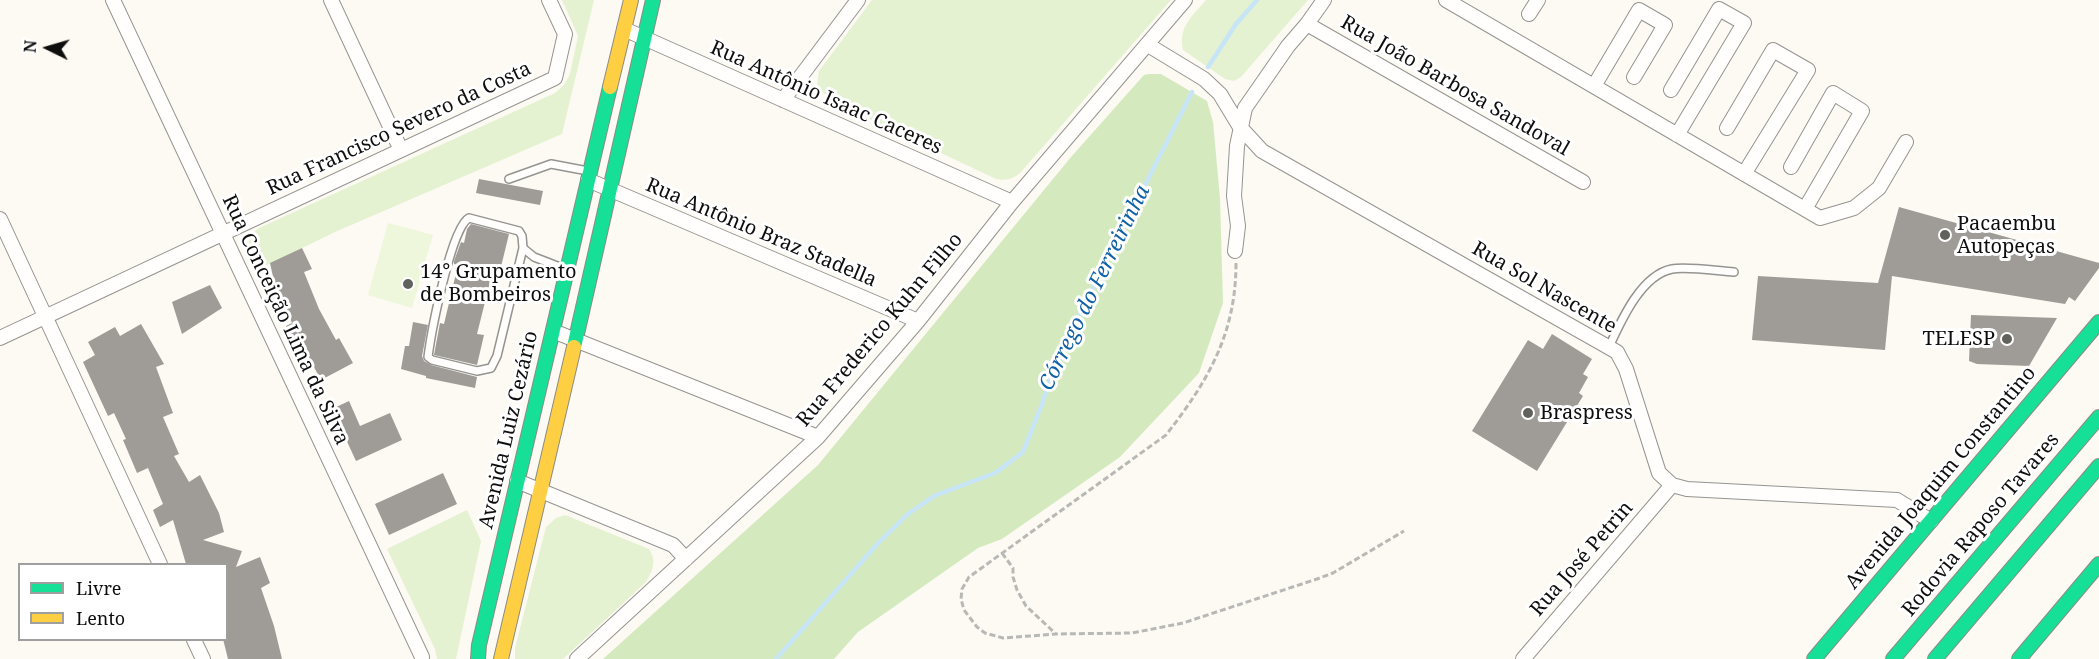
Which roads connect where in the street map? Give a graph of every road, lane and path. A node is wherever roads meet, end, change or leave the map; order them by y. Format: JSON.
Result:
{"nodes":[{"id":1,"x":113,"y":0,"type":"edge"},
{"id":2,"x":331,"y":0,"type":"edge"},
{"id":3,"x":549,"y":0,"type":"edge"},
{"id":4,"x":631,"y":0,"type":"edge"},
{"id":5,"x":653,"y":0,"type":"edge"},
{"id":6,"x":858,"y":0,"type":"edge"},
{"id":7,"x":1185,"y":0,"type":"edge"},
{"id":8,"x":1324,"y":0,"type":"edge"},
{"id":9,"x":1446,"y":0,"type":"edge"},
{"id":10,"x":1538,"y":0,"type":"edge"},
{"id":11,"x":1529,"y":14,"type":"dead end"},
{"id":12,"x":1307,"y":24,"type":"junction"},
{"id":13,"x":624,"y":29,"type":"junction"},
{"id":14,"x":644,"y":38,"type":"junction"},
{"id":15,"x":1148,"y":45,"type":"junction"},
{"id":16,"x":1634,"y":77,"type":"dead end"},
{"id":17,"x":1594,"y":86,"type":"junction"},
{"id":18,"x":1671,"y":90,"type":"dead end"},
{"id":19,"x":783,"y":100,"type":"junction"},
{"id":20,"x":1240,"y":127,"type":"junction"},
{"id":21,"x":1726,"y":128,"type":"dead end"},
{"id":22,"x":1677,"y":135,"type":"junction"},
{"id":23,"x":1906,"y":141,"type":"dead end"},
{"id":24,"x":400,"y":150,"type":"junction"},
{"id":25,"x":1791,"y":167,"type":"dead end"},
{"id":26,"x":1744,"y":174,"type":"junction"},
{"id":27,"x":589,"y":175,"type":"junction"},
{"id":28,"x":509,"y":179,"type":"dead end"},
{"id":29,"x":1583,"y":182,"type":"dead end"},
{"id":30,"x":611,"y":189,"type":"junction"},
{"id":31,"x":1012,"y":202,"type":"junction"},
{"id":32,"x":1805,"y":209,"type":"junction"},
{"id":33,"x":0,"y":219,"type":"edge"},
{"id":34,"x":223,"y":233,"type":"junction"},
{"id":35,"x":523,"y":248,"type":"junction"},
{"id":36,"x":1235,"y":251,"type":"joint"},
{"id":37,"x":571,"y":253,"type":"junction"},
{"id":38,"x":594,"y":260,"type":"junction"},
{"id":39,"x":567,"y":270,"type":"junction"},
{"id":40,"x":1734,"y":272,"type":"dead end"},
{"id":41,"x":45,"y":316,"type":"junction"},
{"id":42,"x":918,"y":321,"type":"junction"},
{"id":43,"x":2099,"y":322,"type":"edge"},
{"id":44,"x":553,"y":331,"type":"junction"},
{"id":45,"x":0,"y":338,"type":"edge"},
{"id":46,"x":576,"y":340,"type":"junction"},
{"id":47,"x":1609,"y":347,"type":"junction"},
{"id":48,"x":2099,"y":417,"type":"edge"},
{"id":49,"x":818,"y":437,"type":"junction"},
{"id":50,"x":2099,"y":466,"type":"edge"},
{"id":51,"x":518,"y":481,"type":"junction"},
{"id":52,"x":1672,"y":485,"type":"junction"},
{"id":53,"x":539,"y":490,"type":"junction"},
{"id":54,"x":1930,"y":521,"type":"junction"},
{"id":55,"x":1404,"y":531,"type":"dead end"},
{"id":56,"x":1002,"y":553,"type":"junction"},
{"id":57,"x":686,"y":559,"type":"junction"},
{"id":58,"x":160,"y":563,"type":"edge"},
{"id":59,"x":2099,"y":564,"type":"edge"},
{"id":60,"x":1056,"y":634,"type":"junction"},
{"id":61,"x":195,"y":641,"type":"edge"},
{"id":62,"x":422,"y":657,"type":"dead end"},
{"id":63,"x":203,"y":659,"type":"edge"},
{"id":64,"x":478,"y":659,"type":"edge"},
{"id":65,"x":501,"y":659,"type":"edge"},
{"id":66,"x":577,"y":659,"type":"edge"},
{"id":67,"x":1523,"y":659,"type":"edge"},
{"id":68,"x":1814,"y":659,"type":"edge"},
{"id":69,"x":1893,"y":659,"type":"edge"},
{"id":70,"x":1935,"y":659,"type":"edge"},
{"id":71,"x":2019,"y":659,"type":"edge"}],
"edges":[{"from":1,"to":34,"type":"street","name":"Rua Conceição Lima da Silva"},
{"from":2,"to":24,"type":"street"},
{"from":3,"to":24,"type":"street","name":"Rua Francisco Severo da Costa"},
{"from":4,"to":13,"type":"main road","name":"Avenida Luiz Cezário"},
{"from":5,"to":14,"type":"main road"},
{"from":6,"to":19,"type":"street"},
{"from":7,"to":15,"type":"street","name":"Rua Frederico Kuhn Filho"},
{"from":8,"to":12,"type":"street"},
{"from":9,"to":17,"type":"street"},
{"from":10,"to":11,"type":"street"},
{"from":12,"to":20,"type":"street"},
{"from":12,"to":29,"type":"street","name":"Rua João Barbosa Sandoval"},
{"from":13,"to":14,"type":"street","name":"Rua Antônio Isaac Caceres"},
{"from":13,"to":27,"type":"main road","name":"Avenida Luiz Cezário"},
{"from":14,"to":19,"type":"street","name":"Rua Antônio Isaac Caceres"},
{"from":14,"to":30,"type":"main road"},
{"from":15,"to":20,"type":"street","name":"Rua Sol Nascente"},
{"from":15,"to":31,"type":"street","name":"Rua Frederico Kuhn Filho"},
{"from":16,"to":17,"type":"street"},
{"from":17,"to":22,"type":"street"},
{"from":18,"to":22,"type":"street"},
{"from":19,"to":31,"type":"street","name":"Rua Antônio Isaac Caceres"},
{"from":20,"to":36,"type":"street"},
{"from":20,"to":47,"type":"street","name":"Rua Sol Nascente"},
{"from":21,"to":26,"type":"street"},
{"from":22,"to":26,"type":"street"},
{"from":23,"to":32,"type":"street"},
{"from":24,"to":34,"type":"street","name":"Rua Francisco Severo da Costa"},
{"from":25,"to":32,"type":"street"},
{"from":26,"to":32,"type":"street"},
{"from":27,"to":28,"type":"lane"},
{"from":27,"to":30,"type":"street","name":"Rua Antônio Braz Stadella"},
{"from":27,"to":37,"type":"main road","name":"Avenida Luiz Cezário"},
{"from":30,"to":38,"type":"main road"},
{"from":30,"to":42,"type":"street","name":"Rua Antônio Braz Stadella"},
{"from":31,"to":42,"type":"street","name":"Rua Frederico Kuhn Filho"},
{"from":33,"to":41,"type":"street"},
{"from":34,"to":41,"type":"street","name":"Rua Francisco Severo da Costa"},
{"from":34,"to":62,"type":"street","name":"Rua Conceição Lima da Silva"},
{"from":35,"to":35,"type":"lane"},
{"from":35,"to":39,"type":"lane"},
{"from":36,"to":56,"type":"path"},
{"from":37,"to":38,"type":"main road"},
{"from":37,"to":39,"type":"main road","name":"Avenida Luiz Cezário"},
{"from":38,"to":46,"type":"main road"},
{"from":39,"to":44,"type":"main road","name":"Avenida Luiz Cezário"},
{"from":40,"to":47,"type":"lane"},
{"from":41,"to":45,"type":"street","name":"Rua Francisco Severo da Costa"},
{"from":41,"to":58,"type":"street"},
{"from":42,"to":49,"type":"street","name":"Rua Frederico Kuhn Filho"},
{"from":43,"to":54,"type":"main road","name":"Avenida Joaquim Constantino"},
{"from":44,"to":46,"type":"street"},
{"from":44,"to":51,"type":"main road","name":"Avenida Luiz Cezário"},
{"from":46,"to":49,"type":"street"},
{"from":46,"to":53,"type":"main road"},
{"from":47,"to":52,"type":"street","name":"Rua Sol Nascente"},
{"from":48,"to":69,"type":"main road","name":"Rodovia Raposo Tavares"},
{"from":49,"to":57,"type":"street","name":"Rua Frederico Kuhn Filho"},
{"from":50,"to":70,"type":"main road"},
{"from":51,"to":53,"type":"street"},
{"from":51,"to":64,"type":"main road","name":"Avenida Luiz Cezário"},
{"from":52,"to":54,"type":"street"},
{"from":52,"to":67,"type":"street","name":"Rua José Petrin"},
{"from":53,"to":57,"type":"street"},
{"from":53,"to":65,"type":"main road"},
{"from":54,"to":68,"type":"main road","name":"Avenida Joaquim Constantino"},
{"from":55,"to":60,"type":"path"},
{"from":56,"to":60,"type":"path"},
{"from":56,"to":60,"type":"path"},
{"from":57,"to":66,"type":"street","name":"Rua Frederico Kuhn Filho"},
{"from":59,"to":71,"type":"main road"},
{"from":61,"to":63,"type":"street"}]}
